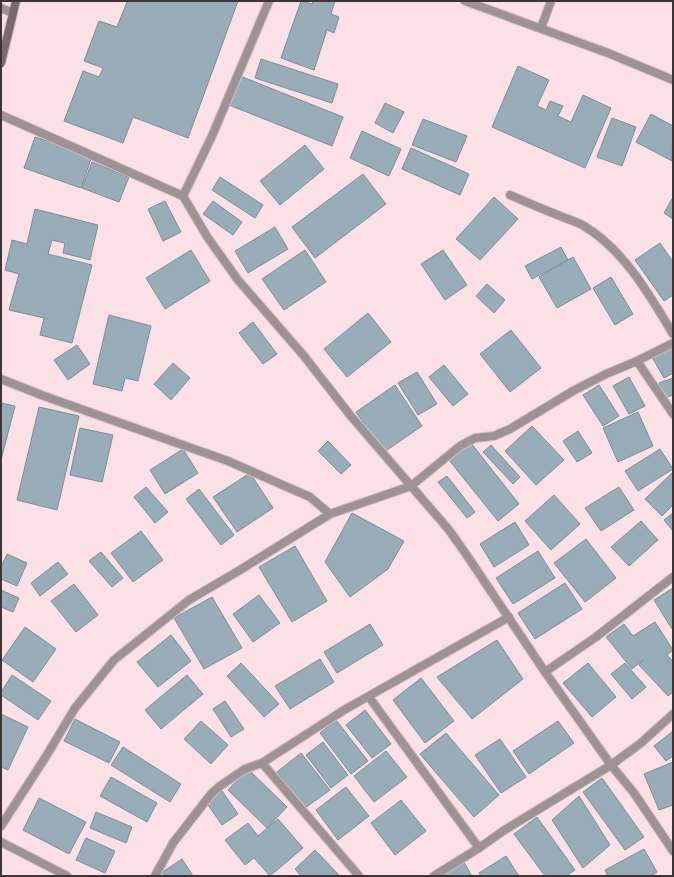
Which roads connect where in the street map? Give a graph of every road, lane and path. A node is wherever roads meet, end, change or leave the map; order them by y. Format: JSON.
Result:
{"nodes":[{"id":1,"x":16,"y":1,"type":"edge"},
{"id":2,"x":269,"y":1,"type":"edge"},
{"id":3,"x":465,"y":1,"type":"edge"},
{"id":4,"x":551,"y":1,"type":"edge"},
{"id":5,"x":1,"y":8,"type":"edge"},
{"id":6,"x":13,"y":13,"type":"junction"},
{"id":7,"x":540,"y":28,"type":"junction"},
{"id":8,"x":1,"y":63,"type":"edge"},
{"id":9,"x":673,"y":80,"type":"edge"},
{"id":10,"x":1,"y":115,"type":"edge"},
{"id":11,"x":510,"y":195,"type":"dead end"},
{"id":12,"x":183,"y":196,"type":"junction"},
{"id":13,"x":673,"y":334,"type":"edge"},
{"id":14,"x":673,"y":342,"type":"edge"},
{"id":15,"x":637,"y":361,"type":"junction"},
{"id":16,"x":1,"y":379,"type":"edge"},
{"id":17,"x":673,"y":414,"type":"edge"},
{"id":18,"x":411,"y":486,"type":"junction"},
{"id":19,"x":330,"y":514,"type":"junction"},
{"id":20,"x":673,"y":577,"type":"edge"},
{"id":21,"x":509,"y":617,"type":"junction"},
{"id":22,"x":545,"y":672,"type":"junction"},
{"id":23,"x":369,"y":697,"type":"junction"},
{"id":24,"x":673,"y":714,"type":"edge"},
{"id":25,"x":262,"y":763,"type":"junction"},
{"id":26,"x":612,"y":765,"type":"junction"},
{"id":27,"x":1,"y":826,"type":"edge"},
{"id":28,"x":1,"y":842,"type":"edge"},
{"id":29,"x":479,"y":848,"type":"junction"},
{"id":30,"x":673,"y":851,"type":"edge"},
{"id":31,"x":67,"y":876,"type":"edge"},
{"id":32,"x":155,"y":876,"type":"edge"},
{"id":33,"x":359,"y":876,"type":"edge"},
{"id":34,"x":434,"y":876,"type":"edge"}],
"edges":[{"from":1,"to":6,"type":"street"},
{"from":2,"to":12,"type":"street"},
{"from":3,"to":7,"type":"street"},
{"from":4,"to":7,"type":"street"},
{"from":5,"to":6,"type":"street"},
{"from":6,"to":8,"type":"street"},
{"from":7,"to":9,"type":"street"},
{"from":10,"to":12,"type":"street"},
{"from":11,"to":13,"type":"street"},
{"from":12,"to":18,"type":"street"},
{"from":14,"to":15,"type":"street"},
{"from":15,"to":17,"type":"street"},
{"from":15,"to":18,"type":"street"},
{"from":16,"to":19,"type":"street"},
{"from":18,"to":19,"type":"street"},
{"from":18,"to":21,"type":"street"},
{"from":19,"to":27,"type":"street"},
{"from":20,"to":22,"type":"street"},
{"from":21,"to":22,"type":"street"},
{"from":21,"to":23,"type":"street"},
{"from":22,"to":26,"type":"street"},
{"from":23,"to":25,"type":"street"},
{"from":23,"to":29,"type":"street"},
{"from":24,"to":26,"type":"street"},
{"from":25,"to":32,"type":"street"},
{"from":25,"to":33,"type":"street"},
{"from":26,"to":29,"type":"street"},
{"from":26,"to":30,"type":"street"},
{"from":28,"to":31,"type":"street"},
{"from":29,"to":34,"type":"street"}]}
